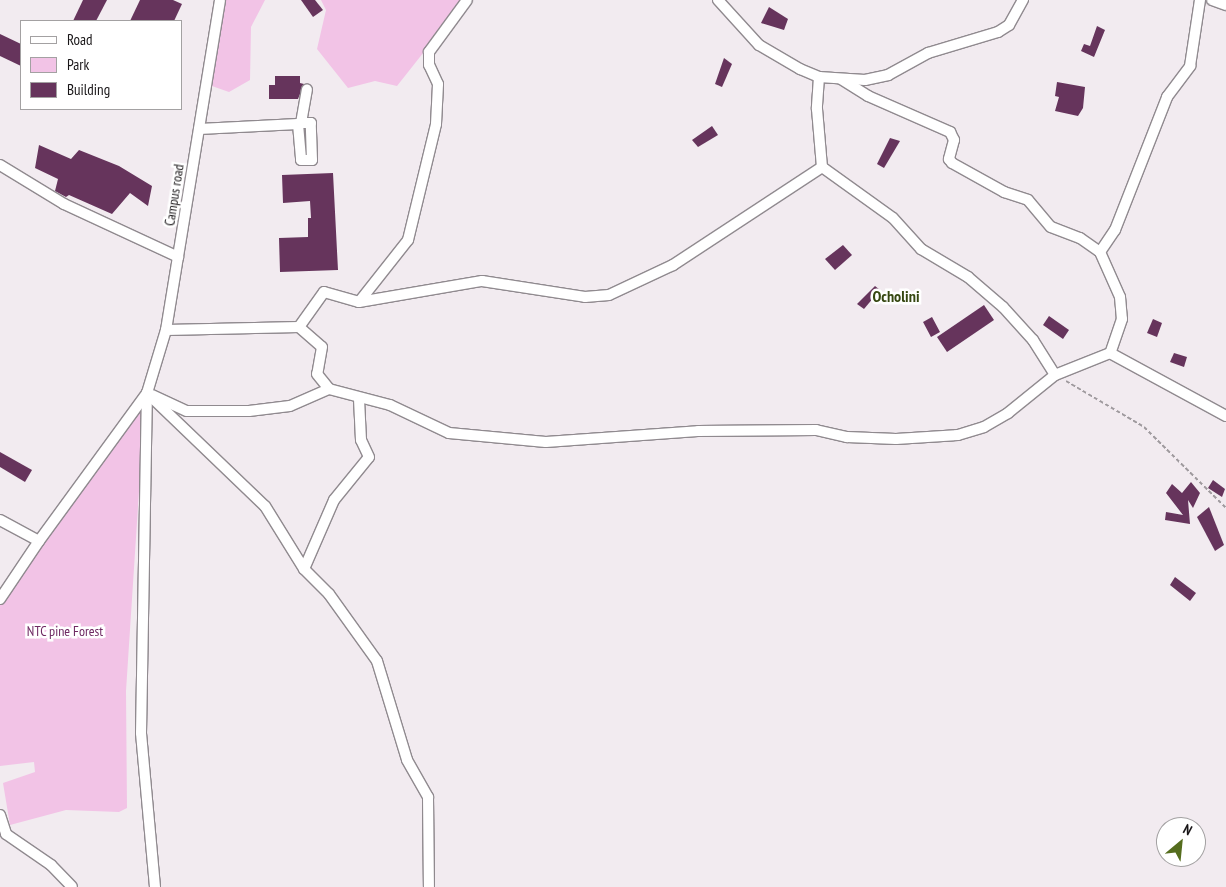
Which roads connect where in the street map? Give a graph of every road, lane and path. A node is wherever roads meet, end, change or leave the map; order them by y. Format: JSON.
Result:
{"nodes":[{"id":1,"x":220,"y":0,"type":"edge"},
{"id":2,"x":467,"y":0,"type":"edge"},
{"id":3,"x":718,"y":0,"type":"edge"},
{"id":4,"x":1023,"y":0,"type":"edge"},
{"id":5,"x":1200,"y":0,"type":"edge"},
{"id":6,"x":1212,"y":0,"type":"edge"},
{"id":7,"x":1226,"y":5,"type":"edge"},
{"id":8,"x":820,"y":76,"type":"junction"},
{"id":9,"x":841,"y":79,"type":"junction"},
{"id":10,"x":306,"y":90,"type":"dead end"},
{"id":11,"x":199,"y":129,"type":"junction"},
{"id":12,"x":0,"y":165,"type":"edge"},
{"id":13,"x":822,"y":167,"type":"junction"},
{"id":14,"x":1100,"y":252,"type":"junction"},
{"id":15,"x":178,"y":258,"type":"junction"},
{"id":16,"x":359,"y":302,"type":"junction"},
{"id":17,"x":299,"y":327,"type":"junction"},
{"id":18,"x":166,"y":330,"type":"junction"},
{"id":19,"x":1110,"y":353,"type":"junction"},
{"id":20,"x":1055,"y":375,"type":"junction"},
{"id":21,"x":329,"y":389,"type":"junction"},
{"id":22,"x":147,"y":393,"type":"junction"},
{"id":23,"x":359,"y":399,"type":"junction"},
{"id":24,"x":1226,"y":416,"type":"edge"},
{"id":25,"x":1226,"y":508,"type":"edge"},
{"id":26,"x":0,"y":520,"type":"edge"},
{"id":27,"x":39,"y":541,"type":"junction"},
{"id":28,"x":304,"y":569,"type":"junction"},
{"id":29,"x":0,"y":600,"type":"edge"},
{"id":30,"x":0,"y":815,"type":"edge"},
{"id":31,"x":72,"y":887,"type":"edge"},
{"id":32,"x":155,"y":887,"type":"edge"},
{"id":33,"x":429,"y":887,"type":"edge"}],
"edges":[{"from":1,"to":11,"type":"street","name":"Campus road"},
{"from":2,"to":16,"type":"street"},
{"from":3,"to":8,"type":"street"},
{"from":4,"to":9,"type":"street"},
{"from":5,"to":14,"type":"street"},
{"from":6,"to":7,"type":"street"},
{"from":8,"to":9,"type":"street"},
{"from":8,"to":13,"type":"street"},
{"from":9,"to":14,"type":"street"},
{"from":10,"to":11,"type":"street"},
{"from":11,"to":15,"type":"street","name":"Campus road"},
{"from":12,"to":15,"type":"street"},
{"from":13,"to":16,"type":"street"},
{"from":13,"to":20,"type":"street"},
{"from":14,"to":19,"type":"street"},
{"from":15,"to":18,"type":"street","name":"Campus road"},
{"from":16,"to":17,"type":"street"},
{"from":17,"to":18,"type":"street"},
{"from":17,"to":21,"type":"street"},
{"from":18,"to":22,"type":"street","name":"Campus road"},
{"from":19,"to":20,"type":"street"},
{"from":19,"to":24,"type":"street"},
{"from":20,"to":23,"type":"street"},
{"from":20,"to":25,"type":"path"},
{"from":21,"to":22,"type":"street"},
{"from":21,"to":23,"type":"street"},
{"from":22,"to":27,"type":"street"},
{"from":22,"to":28,"type":"street"},
{"from":22,"to":32,"type":"street"},
{"from":23,"to":28,"type":"street"},
{"from":26,"to":27,"type":"street"},
{"from":27,"to":29,"type":"street"},
{"from":28,"to":33,"type":"street"},
{"from":30,"to":31,"type":"street"}]}
